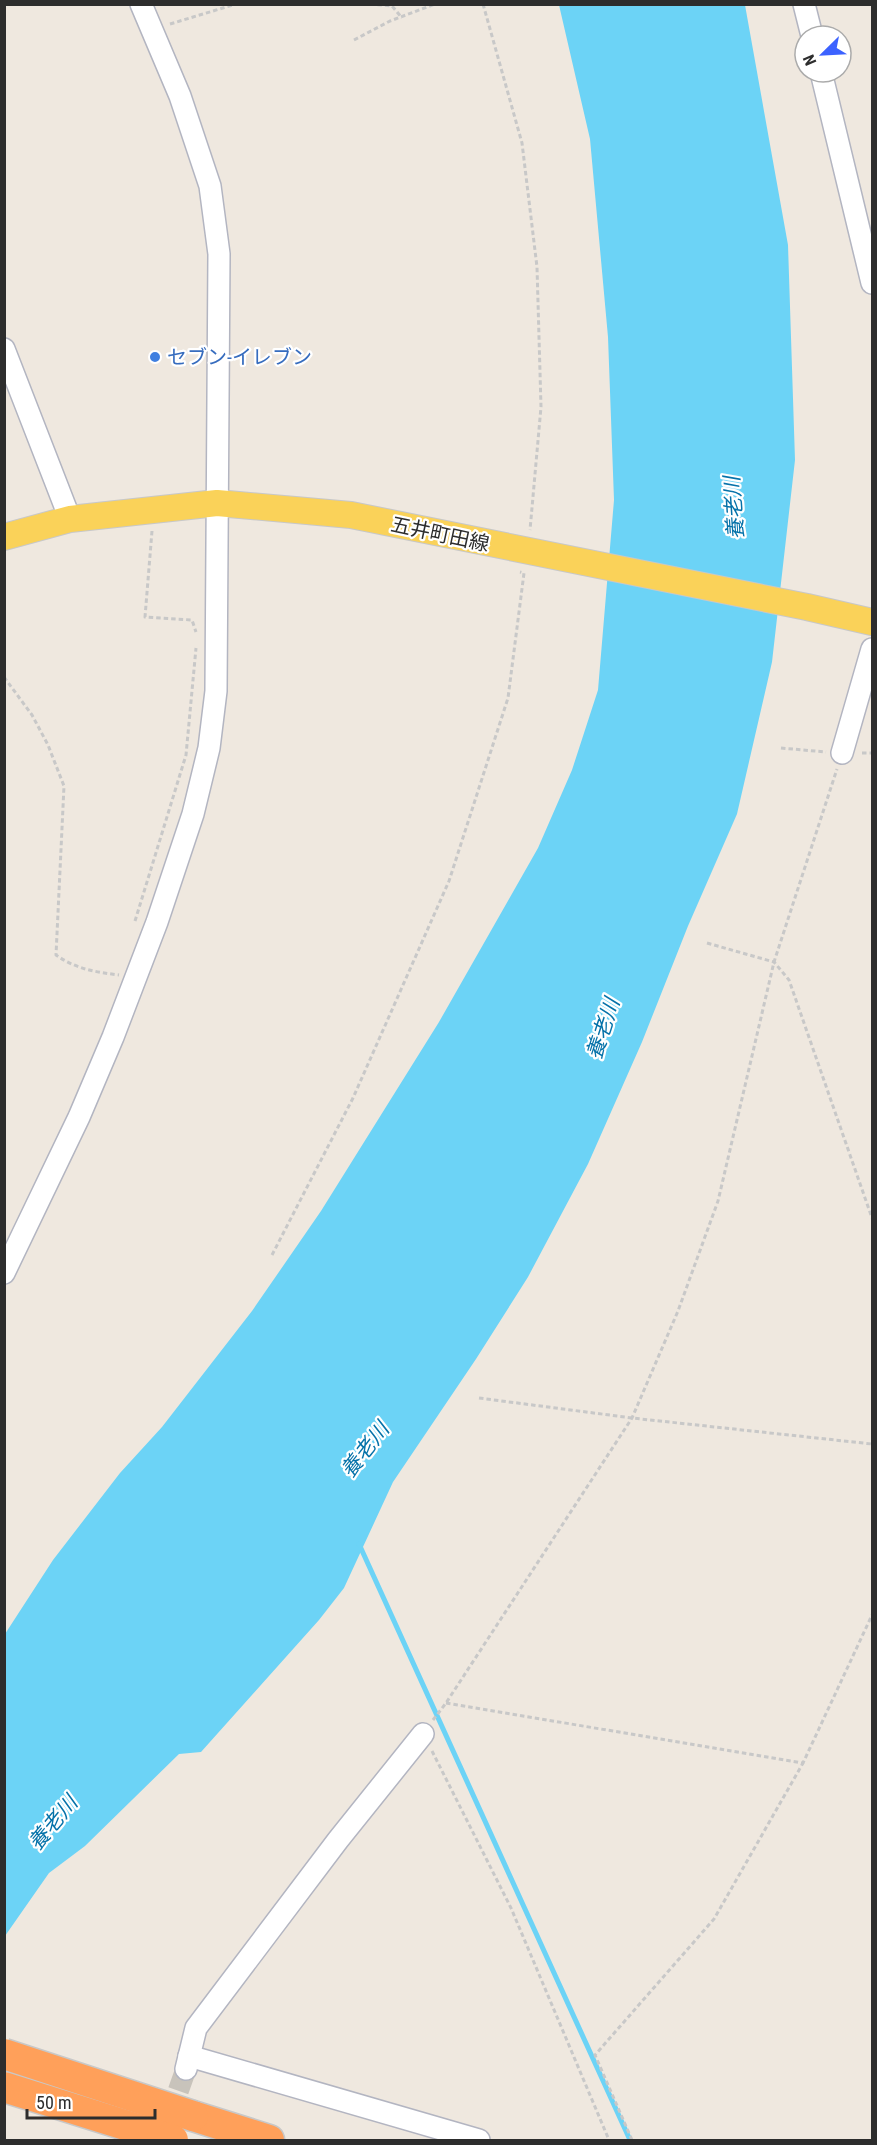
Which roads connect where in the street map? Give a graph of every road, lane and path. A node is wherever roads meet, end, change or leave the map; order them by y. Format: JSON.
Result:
{"nodes":[{"id":1,"x":141,"y":4,"type":"edge"},
{"id":2,"x":236,"y":4,"type":"edge"},
{"id":3,"x":370,"y":4,"type":"edge"},
{"id":4,"x":435,"y":4,"type":"edge"},
{"id":5,"x":483,"y":4,"type":"edge"},
{"id":6,"x":804,"y":4,"type":"edge"},
{"id":7,"x":402,"y":18,"type":"junction"},
{"id":8,"x":809,"y":24,"type":"edge"},
{"id":9,"x":151,"y":30,"type":"junction"},
{"id":10,"x":354,"y":40,"type":"dead end"},
{"id":11,"x":824,"y":84,"type":"edge"},
{"id":12,"x":873,"y":283,"type":"edge"},
{"id":13,"x":4,"y":349,"type":"edge"},
{"id":14,"x":217,"y":503,"type":"junction"},
{"id":15,"x":153,"y":509,"type":"junction"},
{"id":16,"x":70,"y":519,"type":"junction"},
{"id":17,"x":4,"y":537,"type":"edge"},
{"id":18,"x":521,"y":561,"type":"junction"},
{"id":19,"x":873,"y":622,"type":"edge"},
{"id":20,"x":197,"y":634,"type":"dead end"},
{"id":21,"x":196,"y":645,"type":"dead end"},
{"id":22,"x":873,"y":649,"type":"edge"},
{"id":23,"x":4,"y":677,"type":"edge"},
{"id":24,"x":781,"y":748,"type":"dead end"},
{"id":25,"x":842,"y":753,"type":"junction"},
{"id":26,"x":132,"y":931,"type":"dead end"},
{"id":27,"x":707,"y":943,"type":"dead end"},
{"id":28,"x":774,"y":962,"type":"junction"},
{"id":29,"x":130,"y":994,"type":"junction"},
{"id":30,"x":873,"y":1218,"type":"edge"},
{"id":31,"x":272,"y":1255,"type":"dead end"},
{"id":32,"x":4,"y":1273,"type":"edge"},
{"id":33,"x":479,"y":1398,"type":"dead end"},
{"id":34,"x":632,"y":1418,"type":"junction"},
{"id":35,"x":873,"y":1443,"type":"edge"},
{"id":36,"x":873,"y":1615,"type":"edge"},
{"id":37,"x":446,"y":1703,"type":"junction"},
{"id":38,"x":423,"y":1734,"type":"junction"},
{"id":39,"x":803,"y":1763,"type":"junction"},
{"id":40,"x":4,"y":2054,"type":"edge"},
{"id":41,"x":4,"y":2087,"type":"edge"},
{"id":42,"x":173,"y":2140,"type":"edge"},
{"id":43,"x":269,"y":2140,"type":"edge"},
{"id":44,"x":479,"y":2140,"type":"edge"},
{"id":45,"x":609,"y":2140,"type":"edge"},
{"id":46,"x":632,"y":2140,"type":"edge"}],
"edges":[{"from":1,"to":9,"type":"street"},
{"from":2,"to":9,"type":"path"},
{"from":3,"to":7,"type":"path"},
{"from":4,"to":7,"type":"path"},
{"from":5,"to":18,"type":"path"},
{"from":6,"to":8,"type":"street"},
{"from":7,"to":10,"type":"path"},
{"from":9,"to":14,"type":"street"},
{"from":11,"to":12,"type":"street"},
{"from":13,"to":16,"type":"street"},
{"from":14,"to":15,"type":"main road","name":"五井町田線"},
{"from":14,"to":18,"type":"main road","name":"五井町田線"},
{"from":14,"to":29,"type":"street"},
{"from":15,"to":16,"type":"main road","name":"五井町田線"},
{"from":15,"to":20,"type":"path"},
{"from":16,"to":17,"type":"main road","name":"五井町田線"},
{"from":18,"to":19,"type":"main road","name":"五井町田線"},
{"from":18,"to":31,"type":"path"},
{"from":21,"to":26,"type":"path"},
{"from":22,"to":25,"type":"street"},
{"from":23,"to":29,"type":"path"},
{"from":24,"to":25,"type":"path"},
{"from":25,"to":28,"type":"path"},
{"from":27,"to":28,"type":"path"},
{"from":28,"to":30,"type":"path"},
{"from":28,"to":34,"type":"path"},
{"from":29,"to":32,"type":"street"},
{"from":33,"to":34,"type":"path"},
{"from":34,"to":35,"type":"path"},
{"from":34,"to":37,"type":"path"},
{"from":36,"to":39,"type":"path"},
{"from":37,"to":38,"type":"path"},
{"from":37,"to":39,"type":"path"},
{"from":38,"to":44,"type":"street"},
{"from":38,"to":45,"type":"path"},
{"from":39,"to":46,"type":"path"},
{"from":40,"to":43,"type":"highway","bridge":true},
{"from":41,"to":42,"type":"highway","bridge":true}]}
